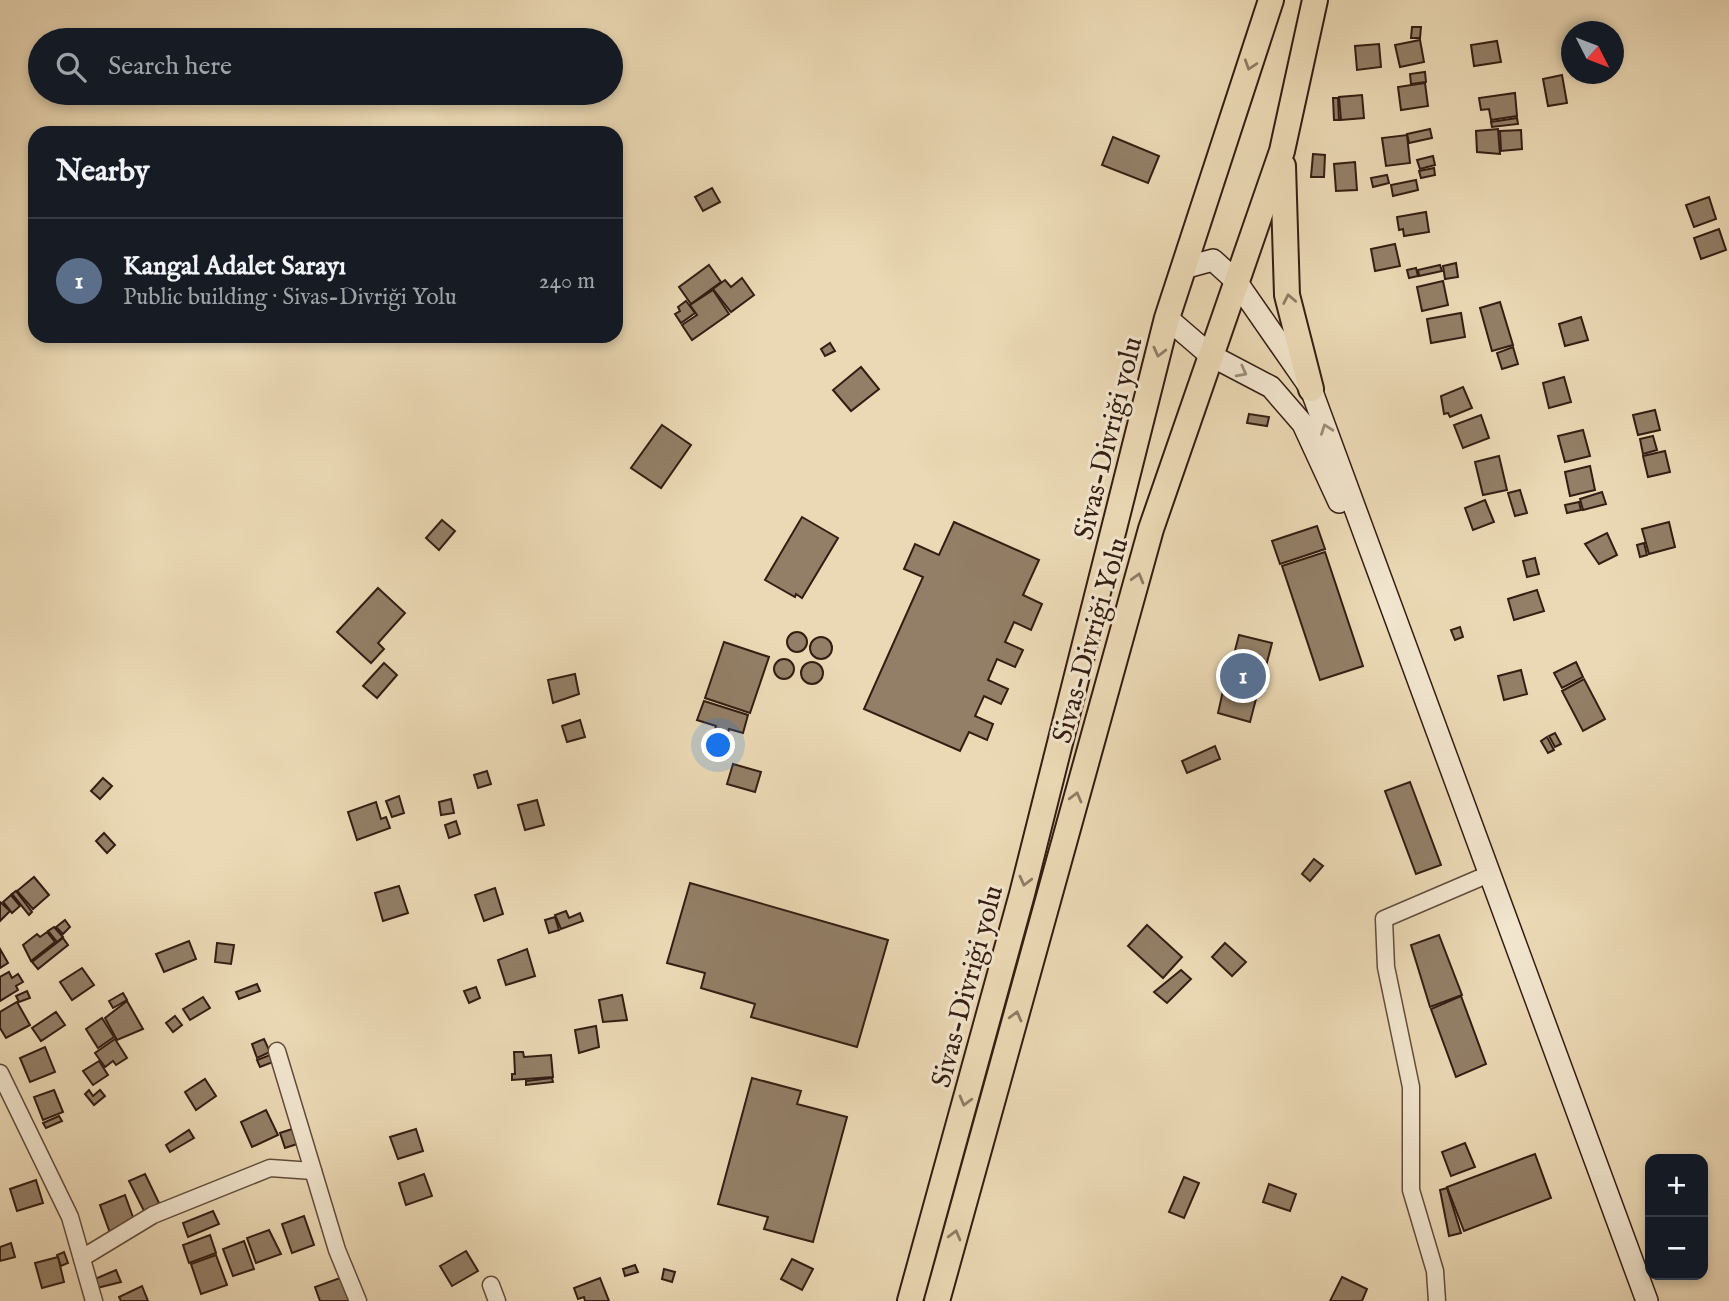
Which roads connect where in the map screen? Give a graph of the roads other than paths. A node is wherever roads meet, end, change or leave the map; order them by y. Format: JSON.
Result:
{"nodes":[{"id":1,"x":1271,"y":0,"type":"edge"},
{"id":2,"x":1315,"y":0,"type":"edge"},
{"id":3,"x":1282,"y":151,"type":"junction"},
{"id":4,"x":1184,"y":268,"type":"junction"},
{"id":5,"x":1236,"y":281,"type":"junction"},
{"id":6,"x":1167,"y":318,"type":"junction"},
{"id":7,"x":1210,"y":355,"type":"junction"},
{"id":8,"x":1311,"y":389,"type":"junction"},
{"id":9,"x":1400,"y":631,"type":"junction"},
{"id":10,"x":1489,"y":874,"type":"junction"},
{"id":11,"x":276,"y":1051,"type":"dead end"},
{"id":12,"x":0,"y":1073,"type":"edge"},
{"id":13,"x":313,"y":1171,"type":"junction"},
{"id":14,"x":82,"y":1258,"type":"junction"},
{"id":15,"x":491,"y":1285,"type":"dead end"},
{"id":16,"x":94,"y":1301,"type":"edge"},
{"id":17,"x":358,"y":1301,"type":"edge"},
{"id":18,"x":497,"y":1301,"type":"edge"},
{"id":19,"x":910,"y":1301,"type":"edge"},
{"id":20,"x":937,"y":1301,"type":"edge"},
{"id":21,"x":1437,"y":1301,"type":"edge"},
{"id":22,"x":1647,"y":1301,"type":"edge"}],
"edges":[{"from":1,"to":4,"type":"main road","name":"Sivas-Divriği yolu","one_way":true},
{"from":2,"to":3,"type":"main road","name":"Sivas-Divriği Yolu"},
{"from":3,"to":5,"type":"main road","name":"Sivas-Divriği Yolu"},
{"from":8,"to":3,"type":"main road","one_way":true},
{"from":4,"to":5,"type":"street"},
{"from":4,"to":6,"type":"main road","name":"Sivas-Divriği yolu"},
{"from":5,"to":7,"type":"main road","name":"Sivas-Divriği Yolu"},
{"from":5,"to":8,"type":"street"},
{"from":6,"to":7,"type":"street"},
{"from":6,"to":19,"type":"main road","name":"Sivas-Divriği yolu","one_way":true},
{"from":7,"to":9,"type":"street","one_way":true},
{"from":20,"to":7,"type":"main road","name":"Sivas-Divriği Yolu","one_way":true},
{"from":9,"to":8,"type":"street","one_way":true},
{"from":9,"to":10,"type":"street"},
{"from":10,"to":21,"type":"street"},
{"from":10,"to":22,"type":"street"},
{"from":11,"to":13,"type":"street"},
{"from":12,"to":14,"type":"street"},
{"from":13,"to":14,"type":"street"},
{"from":13,"to":17,"type":"street"},
{"from":14,"to":16,"type":"street"},
{"from":15,"to":18,"type":"street"}]}
